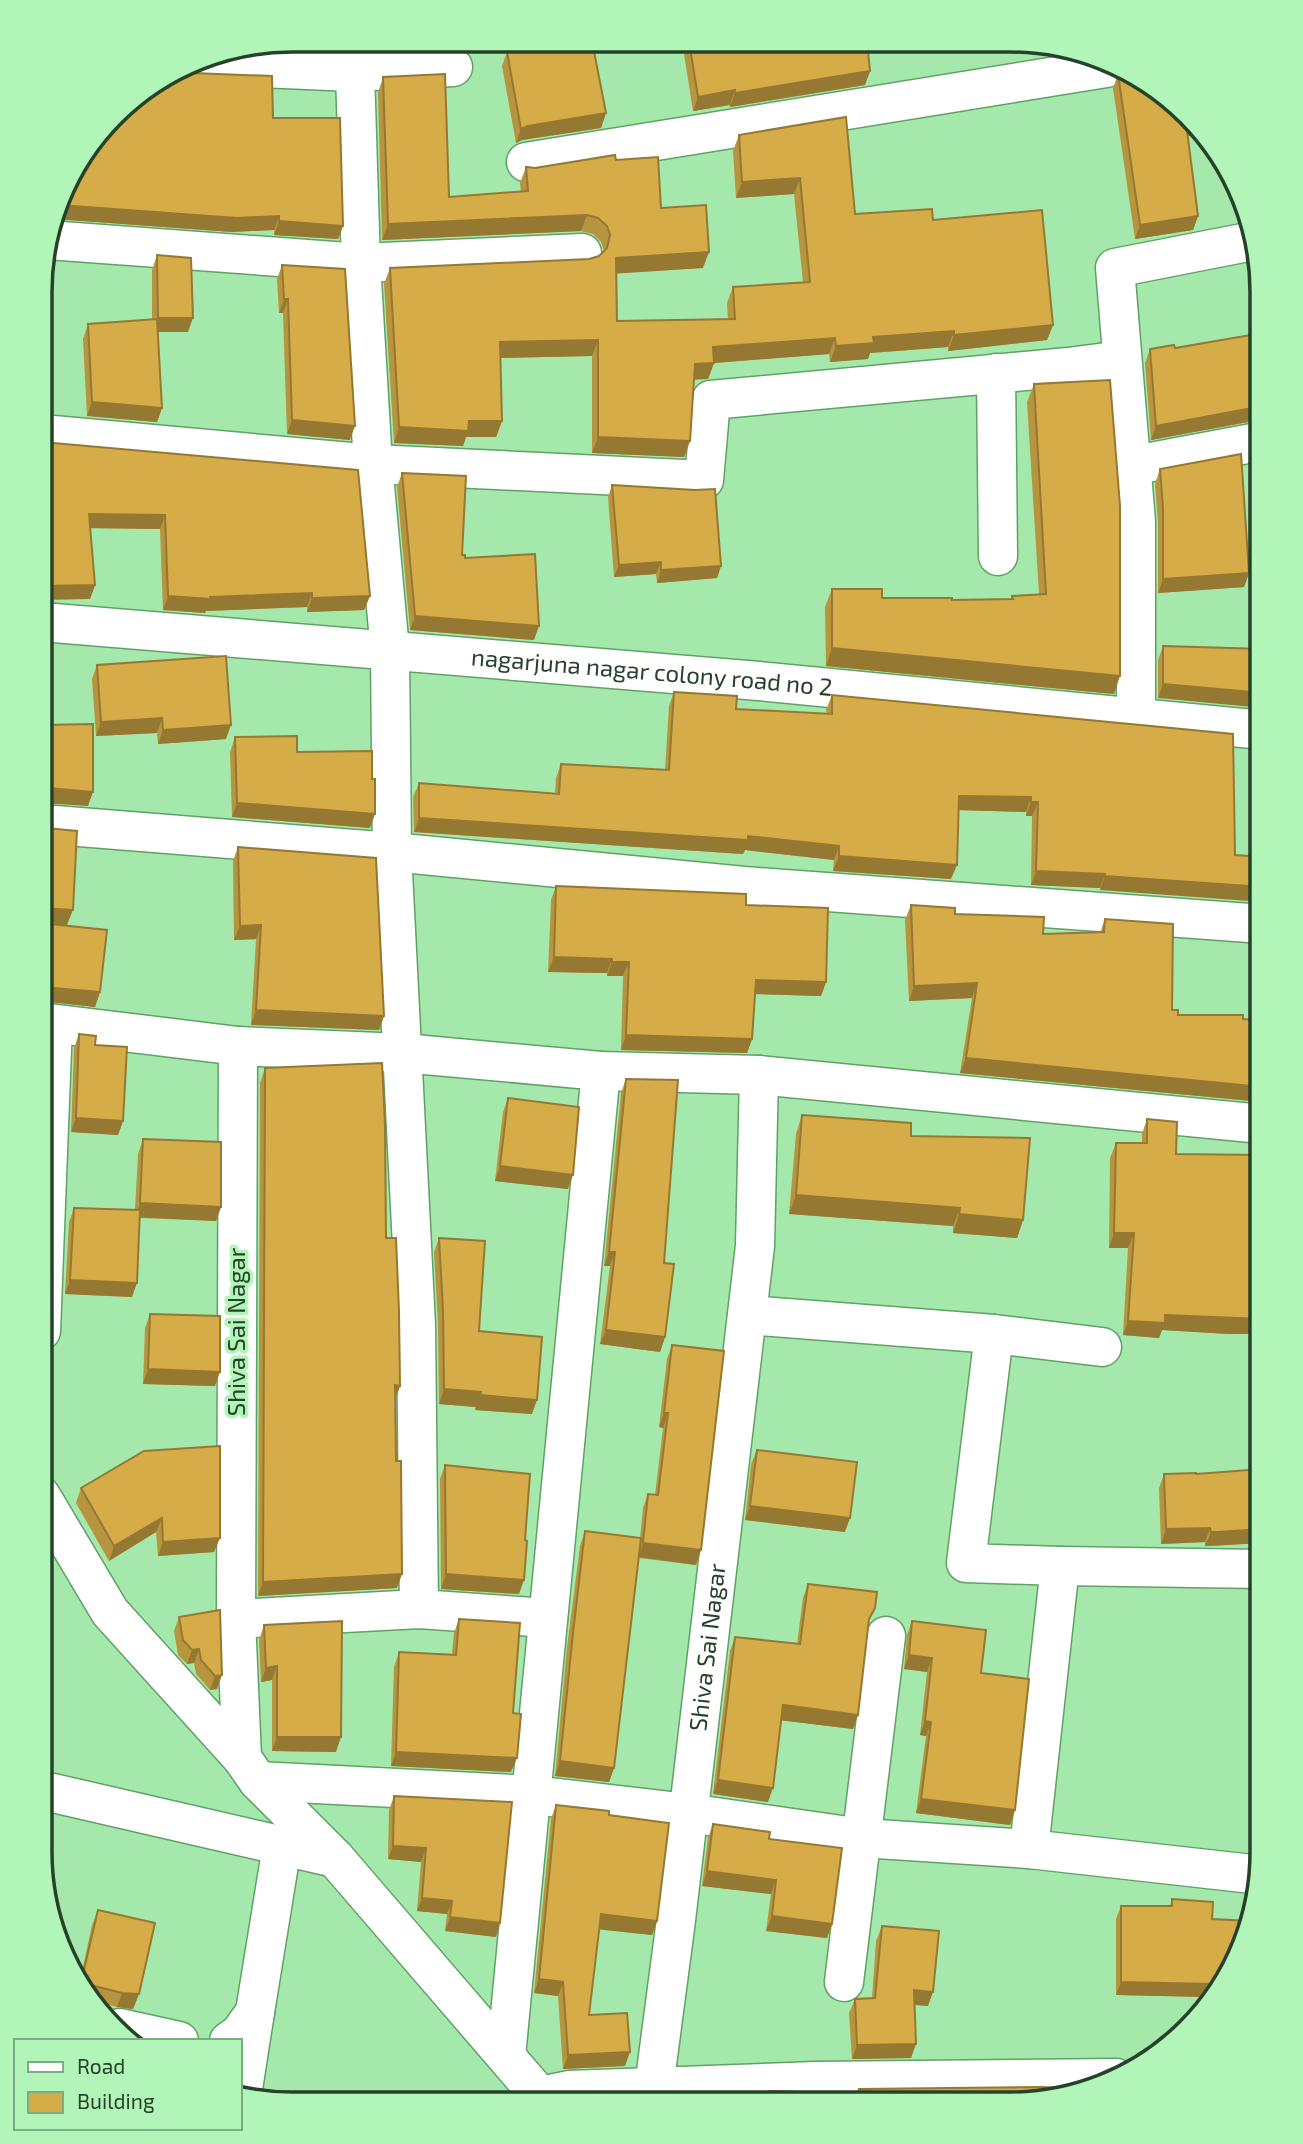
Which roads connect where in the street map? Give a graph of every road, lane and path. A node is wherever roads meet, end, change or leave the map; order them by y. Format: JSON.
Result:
{"nodes":[{"id":1,"x":354,"y":56,"type":"edge"},
{"id":2,"x":224,"y":63,"type":"edge"},
{"id":3,"x":453,"y":67,"type":"dead end"},
{"id":4,"x":1098,"y":69,"type":"edge"},
{"id":5,"x":526,"y":162,"type":"dead end"},
{"id":6,"x":59,"y":241,"type":"edge"},
{"id":7,"x":1245,"y":242,"type":"edge"},
{"id":8,"x":582,"y":253,"type":"dead end"},
{"id":9,"x":360,"y":263,"type":"junction"},
{"id":10,"x":1122,"y":360,"type":"junction"},
{"id":11,"x":996,"y":373,"type":"junction"},
{"id":12,"x":52,"y":436,"type":"edge"},
{"id":13,"x":1250,"y":443,"type":"edge"},
{"id":14,"x":373,"y":464,"type":"junction"},
{"id":15,"x":1130,"y":466,"type":"junction"},
{"id":16,"x":998,"y":556,"type":"dead end"},
{"id":17,"x":52,"y":623,"type":"edge"},
{"id":18,"x":390,"y":650,"type":"junction"},
{"id":19,"x":1136,"y":718,"type":"junction"},
{"id":20,"x":1250,"y":730,"type":"edge"},
{"id":21,"x":52,"y":825,"type":"edge"},
{"id":22,"x":392,"y":852,"type":"junction"},
{"id":23,"x":1250,"y":923,"type":"edge"},
{"id":24,"x":52,"y":1024,"type":"edge"},
{"id":25,"x":239,"y":1046,"type":"junction"},
{"id":26,"x":402,"y":1053,"type":"junction"},
{"id":27,"x":601,"y":1071,"type":"junction"},
{"id":28,"x":759,"y":1075,"type":"junction"},
{"id":29,"x":1250,"y":1123,"type":"edge"},
{"id":30,"x":747,"y":1315,"type":"junction"},
{"id":31,"x":994,"y":1334,"type":"junction"},
{"id":32,"x":1102,"y":1347,"type":"dead end"},
{"id":33,"x":52,"y":1514,"type":"edge"},
{"id":34,"x":1060,"y":1566,"type":"junction"},
{"id":35,"x":1250,"y":1569,"type":"edge"},
{"id":36,"x":419,"y":1609,"type":"junction"},
{"id":37,"x":548,"y":1618,"type":"junction"},
{"id":38,"x":236,"y":1619,"type":"junction"},
{"id":39,"x":886,"y":1636,"type":"dead end"},
{"id":40,"x":250,"y":1770,"type":"junction"},
{"id":41,"x":52,"y":1793,"type":"edge"},
{"id":42,"x":532,"y":1795,"type":"junction"},
{"id":43,"x":688,"y":1813,"type":"junction"},
{"id":44,"x":862,"y":1838,"type":"junction"},
{"id":45,"x":282,"y":1846,"type":"junction"},
{"id":46,"x":1029,"y":1849,"type":"junction"},
{"id":47,"x":335,"y":1858,"type":"junction"},
{"id":48,"x":1249,"y":1874,"type":"edge"},
{"id":49,"x":844,"y":1982,"type":"dead end"},
{"id":50,"x":255,"y":2012,"type":"junction"},
{"id":51,"x":134,"y":2031,"type":"edge"},
{"id":52,"x":170,"y":2039,"type":"edge"},
{"id":53,"x":232,"y":2039,"type":"edge"},
{"id":54,"x":506,"y":2056,"type":"junction"},
{"id":55,"x":1090,"y":2078,"type":"edge"},
{"id":56,"x":243,"y":2086,"type":"edge"},
{"id":57,"x":654,"y":2087,"type":"junction"},
{"id":58,"x":536,"y":2091,"type":"edge"},
{"id":59,"x":566,"y":2091,"type":"edge"}],
"edges":[{"from":1,"to":2,"type":"street"},
{"from":1,"to":3,"type":"street"},
{"from":1,"to":9,"type":"street"},
{"from":4,"to":5,"type":"street"},
{"from":6,"to":9,"type":"street"},
{"from":7,"to":10,"type":"street"},
{"from":8,"to":9,"type":"street"},
{"from":9,"to":14,"type":"street"},
{"from":10,"to":11,"type":"street"},
{"from":10,"to":15,"type":"street"},
{"from":11,"to":14,"type":"street"},
{"from":11,"to":16,"type":"street"},
{"from":12,"to":14,"type":"street"},
{"from":13,"to":15,"type":"street"},
{"from":14,"to":18,"type":"street"},
{"from":15,"to":19,"type":"street"},
{"from":17,"to":18,"type":"street","name":"nagarjuna nagar colony road no 2"},
{"from":18,"to":19,"type":"street","name":"nagarjuna nagar colony road no 2"},
{"from":18,"to":22,"type":"street"},
{"from":19,"to":20,"type":"street","name":"nagarjuna nagar colony road no 2"},
{"from":21,"to":22,"type":"street"},
{"from":22,"to":23,"type":"street"},
{"from":22,"to":26,"type":"street"},
{"from":24,"to":25,"type":"street"},
{"from":25,"to":26,"type":"street"},
{"from":25,"to":38,"type":"street","name":"Shiva Sai Nagar"},
{"from":26,"to":27,"type":"street"},
{"from":26,"to":36,"type":"street"},
{"from":27,"to":28,"type":"street"},
{"from":27,"to":37,"type":"street"},
{"from":28,"to":29,"type":"street"},
{"from":28,"to":30,"type":"street","name":"Shiva Sai Nagar"},
{"from":30,"to":31,"type":"street"},
{"from":30,"to":43,"type":"street","name":"Shiva Sai Nagar"},
{"from":31,"to":32,"type":"street"},
{"from":31,"to":34,"type":"street"},
{"from":33,"to":40,"type":"street"},
{"from":34,"to":35,"type":"street"},
{"from":34,"to":46,"type":"street"},
{"from":36,"to":37,"type":"street"},
{"from":36,"to":38,"type":"street"},
{"from":37,"to":42,"type":"street"},
{"from":38,"to":40,"type":"street","name":"Shiva Sai Nagar"},
{"from":39,"to":44,"type":"street"},
{"from":40,"to":42,"type":"street"},
{"from":40,"to":47,"type":"street"},
{"from":41,"to":45,"type":"street"},
{"from":42,"to":43,"type":"street"},
{"from":42,"to":54,"type":"street"},
{"from":43,"to":44,"type":"street"},
{"from":43,"to":57,"type":"street","name":"Shiva Sai Nagar"},
{"from":44,"to":46,"type":"street"},
{"from":44,"to":49,"type":"street"},
{"from":45,"to":47,"type":"street"},
{"from":45,"to":50,"type":"street"},
{"from":46,"to":48,"type":"street"},
{"from":47,"to":54,"type":"street"},
{"from":50,"to":53,"type":"street"},
{"from":50,"to":56,"type":"street"},
{"from":51,"to":52,"type":"street"},
{"from":54,"to":58,"type":"street"},
{"from":55,"to":57,"type":"street"},
{"from":57,"to":59,"type":"street"}]}
